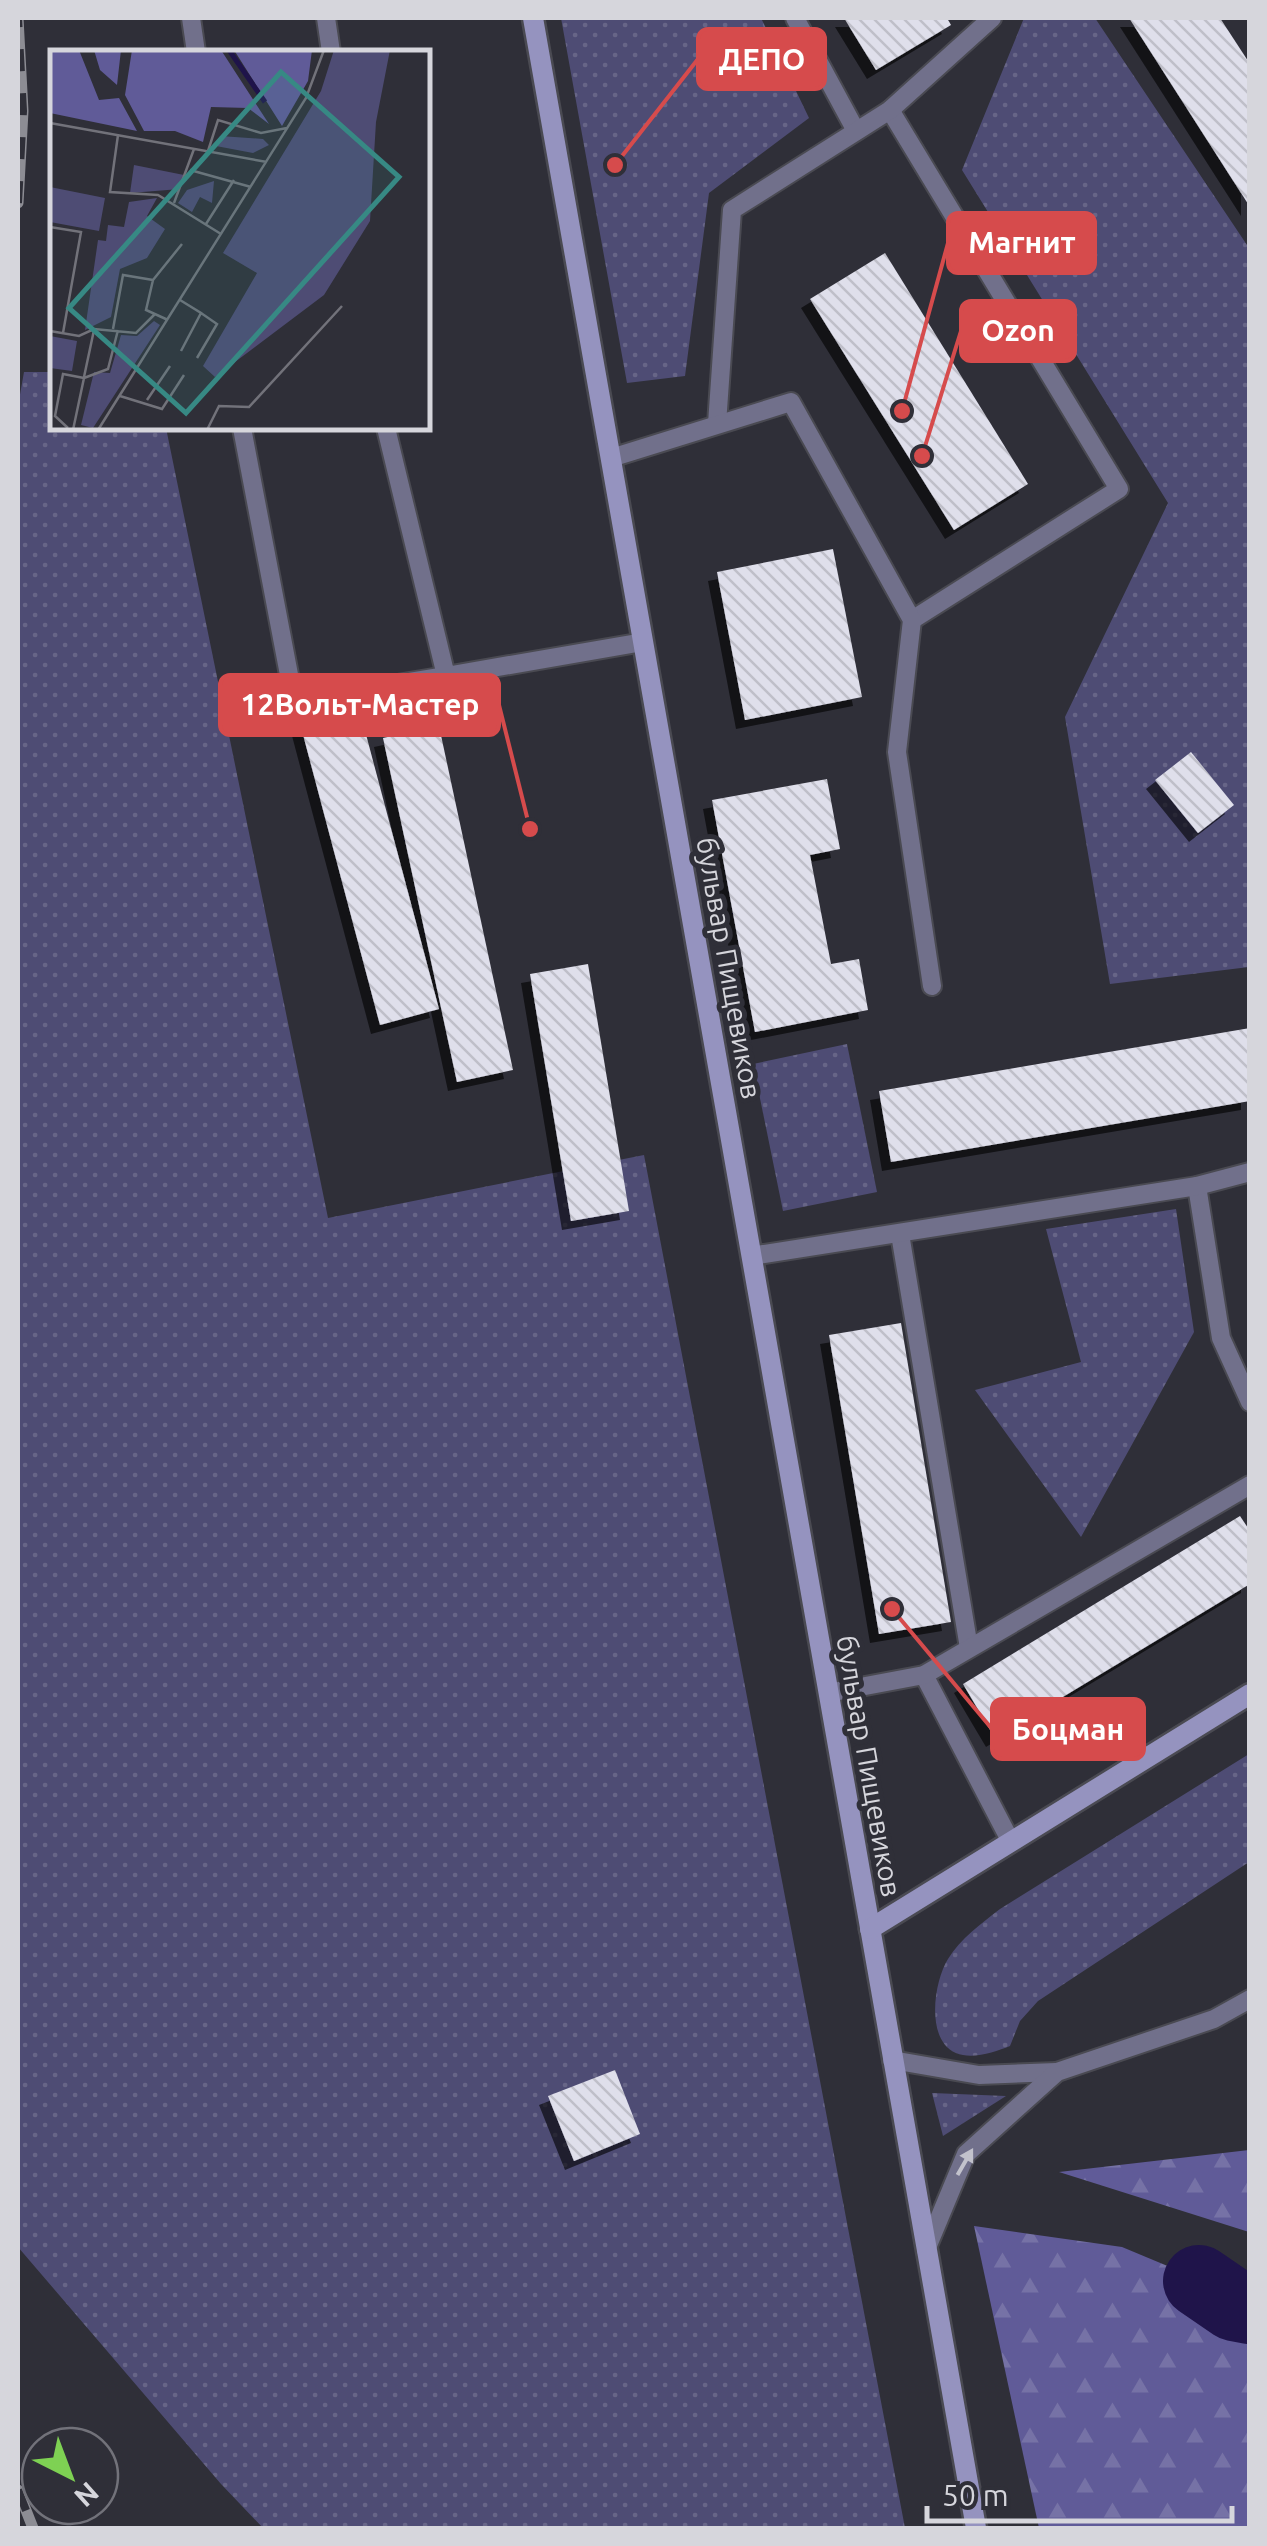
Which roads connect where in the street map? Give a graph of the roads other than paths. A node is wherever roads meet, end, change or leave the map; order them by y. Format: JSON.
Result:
{"nodes":[{"id":1,"x":191,"y":18,"type":"edge"},
{"id":2,"x":326,"y":18,"type":"edge"},
{"id":3,"x":533,"y":18,"type":"edge"},
{"id":4,"x":795,"y":18,"type":"edge"},
{"id":5,"x":992,"y":18,"type":"edge"},
{"id":6,"x":196,"y":50,"type":"edge"},
{"id":7,"x":331,"y":50,"type":"edge"},
{"id":8,"x":890,"y":110,"type":"junction"},
{"id":9,"x":856,"y":131,"type":"junction"},
{"id":10,"x":717,"y":424,"type":"junction"},
{"id":11,"x":242,"y":430,"type":"edge"},
{"id":12,"x":386,"y":430,"type":"edge"},
{"id":13,"x":612,"y":458,"type":"junction"},
{"id":14,"x":912,"y":620,"type":"junction"},
{"id":15,"x":644,"y":642,"type":"junction"},
{"id":16,"x":446,"y":676,"type":"junction"},
{"id":17,"x":932,"y":986,"type":"dead end"},
{"id":18,"x":1250,"y":1172,"type":"edge"},
{"id":19,"x":1197,"y":1186,"type":"junction"},
{"id":20,"x":900,"y":1234,"type":"junction"},
{"id":21,"x":751,"y":1256,"type":"junction"},
{"id":22,"x":1250,"y":1402,"type":"edge"},
{"id":23,"x":1250,"y":1485,"type":"edge"},
{"id":24,"x":969,"y":1648,"type":"junction"},
{"id":25,"x":924,"y":1675,"type":"junction"},
{"id":26,"x":828,"y":1693,"type":"junction"},
{"id":27,"x":1250,"y":1694,"type":"edge"},
{"id":28,"x":1011,"y":1842,"type":"junction"},
{"id":29,"x":870,"y":1929,"type":"junction"},
{"id":30,"x":1250,"y":1999,"type":"edge"},
{"id":31,"x":892,"y":2060,"type":"junction"},
{"id":32,"x":1057,"y":2072,"type":"junction"},
{"id":33,"x":926,"y":2250,"type":"junction"},
{"id":34,"x":976,"y":2528,"type":"edge"}],
"edges":[{"from":1,"to":6,"type":"lane"},
{"from":2,"to":7,"type":"lane"},
{"from":3,"to":13,"type":"main road","name":"бульвар Пищевиков"},
{"from":4,"to":9,"type":"lane"},
{"from":5,"to":8,"type":"lane"},
{"from":8,"to":9,"type":"lane"},
{"from":8,"to":14,"type":"lane"},
{"from":9,"to":10,"type":"lane"},
{"from":10,"to":13,"type":"lane"},
{"from":10,"to":14,"type":"lane"},
{"from":11,"to":16,"type":"lane"},
{"from":12,"to":16,"type":"lane"},
{"from":13,"to":15,"type":"main road","name":"бульвар Пищевиков"},
{"from":14,"to":17,"type":"lane"},
{"from":15,"to":16,"type":"lane"},
{"from":15,"to":21,"type":"main road","name":"бульвар Пищевиков"},
{"from":18,"to":19,"type":"lane"},
{"from":19,"to":20,"type":"lane"},
{"from":19,"to":22,"type":"lane"},
{"from":20,"to":21,"type":"lane"},
{"from":20,"to":24,"type":"lane"},
{"from":21,"to":26,"type":"main road","name":"бульвар Пищевиков"},
{"from":23,"to":24,"type":"lane"},
{"from":24,"to":25,"type":"lane"},
{"from":25,"to":26,"type":"lane"},
{"from":25,"to":28,"type":"lane"},
{"from":26,"to":29,"type":"main road","name":"бульвар Пищевиков"},
{"from":27,"to":28,"type":"main road"},
{"from":28,"to":29,"type":"main road"},
{"from":29,"to":31,"type":"main road","name":"бульвар Пищевиков"},
{"from":30,"to":32,"type":"lane"},
{"from":31,"to":32,"type":"lane"},
{"from":31,"to":33,"type":"main road","name":"бульвар Пищевиков"},
{"from":33,"to":32,"type":"lane","one_way":true},
{"from":33,"to":34,"type":"main road","name":"бульвар Пищевиков"}]}
